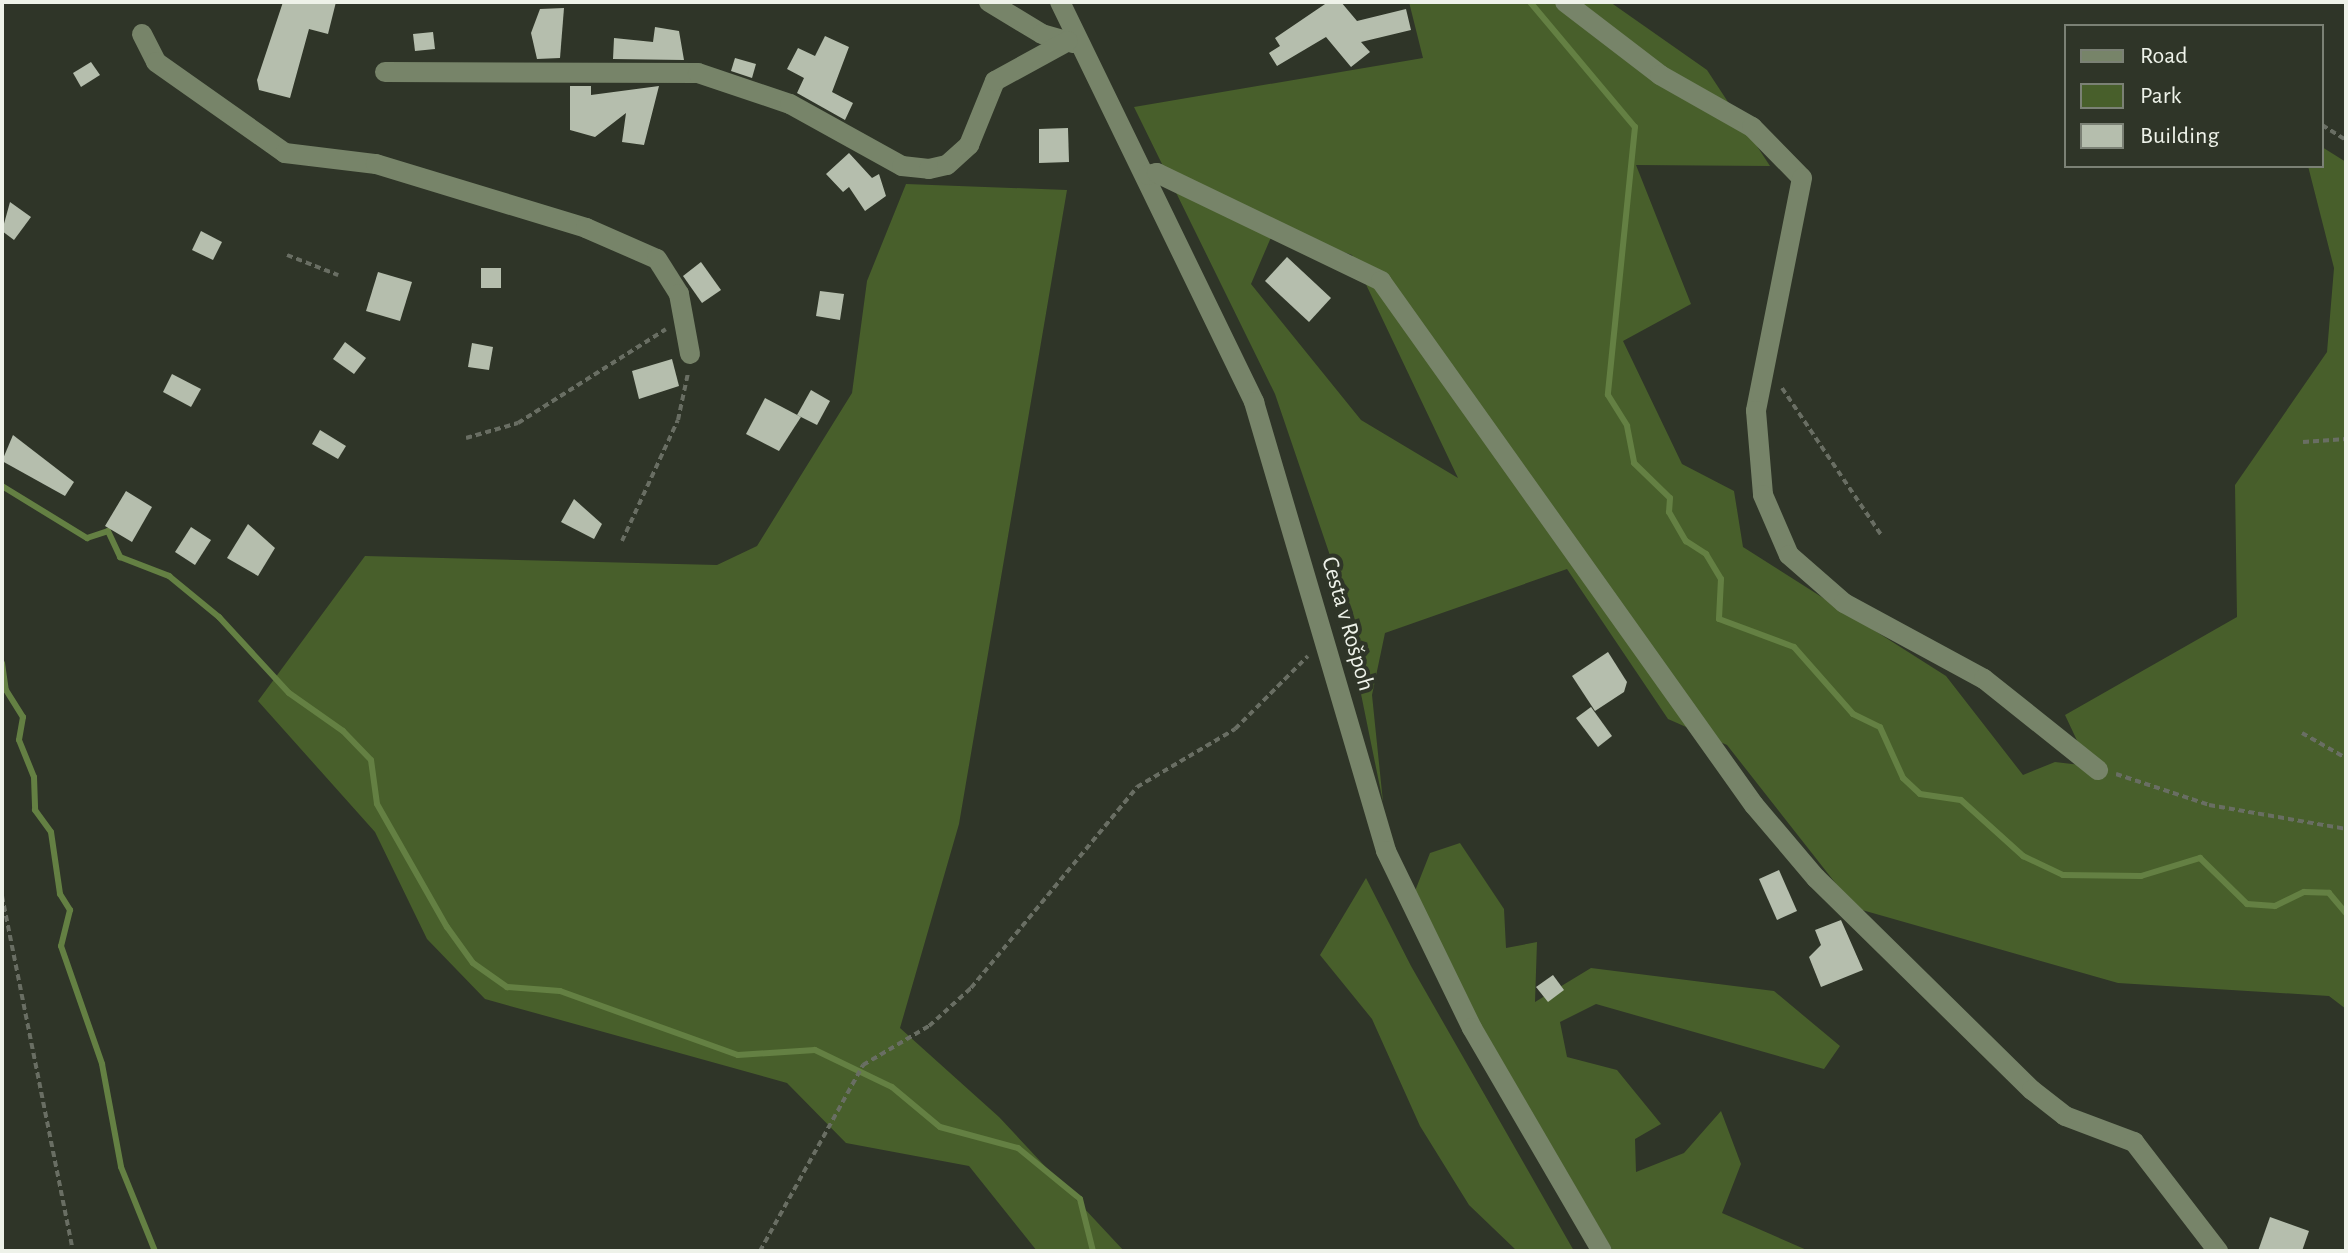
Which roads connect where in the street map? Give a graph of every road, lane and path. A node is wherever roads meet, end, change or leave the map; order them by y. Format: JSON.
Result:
{"nodes":[{"id":1,"x":989,"y":2,"type":"edge"},
{"id":2,"x":1060,"y":2,"type":"edge"},
{"id":3,"x":1565,"y":2,"type":"edge"},
{"id":4,"x":142,"y":34,"type":"dead end"},
{"id":5,"x":1074,"y":42,"type":"junction"},
{"id":6,"x":385,"y":72,"type":"dead end"},
{"id":7,"x":2324,"y":126,"type":"edge"},
{"id":8,"x":2346,"y":140,"type":"edge"},
{"id":9,"x":1148,"y":175,"type":"junction"},
{"id":10,"x":287,"y":255,"type":"dead end"},
{"id":11,"x":338,"y":275,"type":"dead end"},
{"id":12,"x":685,"y":318,"type":"junction"},
{"id":13,"x":1766,"y":349,"type":"junction"},
{"id":14,"x":690,"y":354,"type":"joint"},
{"id":15,"x":466,"y":438,"type":"dead end"},
{"id":16,"x":2346,"y":439,"type":"edge"},
{"id":17,"x":2303,"y":442,"type":"dead end"},
{"id":18,"x":1881,"y":535,"type":"dead end"},
{"id":19,"x":622,"y":541,"type":"dead end"},
{"id":20,"x":1325,"y":641,"type":"junction"},
{"id":21,"x":2302,"y":733,"type":"dead end"},
{"id":22,"x":2346,"y":758,"type":"edge"},
{"id":23,"x":2098,"y":770,"type":"joint"},
{"id":24,"x":2346,"y":829,"type":"edge"},
{"id":25,"x":2,"y":896,"type":"edge"},
{"id":26,"x":73,"y":1251,"type":"edge"},
{"id":27,"x":760,"y":1251,"type":"edge"},
{"id":28,"x":1602,"y":1251,"type":"edge"},
{"id":29,"x":2218,"y":1251,"type":"edge"}],
"edges":[{"from":1,"to":5,"type":"street"},
{"from":2,"to":5,"type":"street","name":"Cesta v Rošpoh"},
{"from":3,"to":13,"type":"street"},
{"from":4,"to":12,"type":"street"},
{"from":5,"to":6,"type":"street"},
{"from":5,"to":9,"type":"street","name":"Cesta v Rošpoh"},
{"from":7,"to":8,"type":"path"},
{"from":9,"to":20,"type":"street","name":"Cesta v Rošpoh"},
{"from":9,"to":29,"type":"street"},
{"from":10,"to":11,"type":"path"},
{"from":12,"to":14,"type":"street"},
{"from":12,"to":15,"type":"path"},
{"from":13,"to":18,"type":"path"},
{"from":13,"to":23,"type":"street"},
{"from":14,"to":19,"type":"path"},
{"from":16,"to":17,"type":"path"},
{"from":20,"to":27,"type":"path"},
{"from":20,"to":28,"type":"street","name":"Cesta v Rošpoh"},
{"from":21,"to":22,"type":"path"},
{"from":23,"to":24,"type":"path"},
{"from":25,"to":26,"type":"path"}]}
